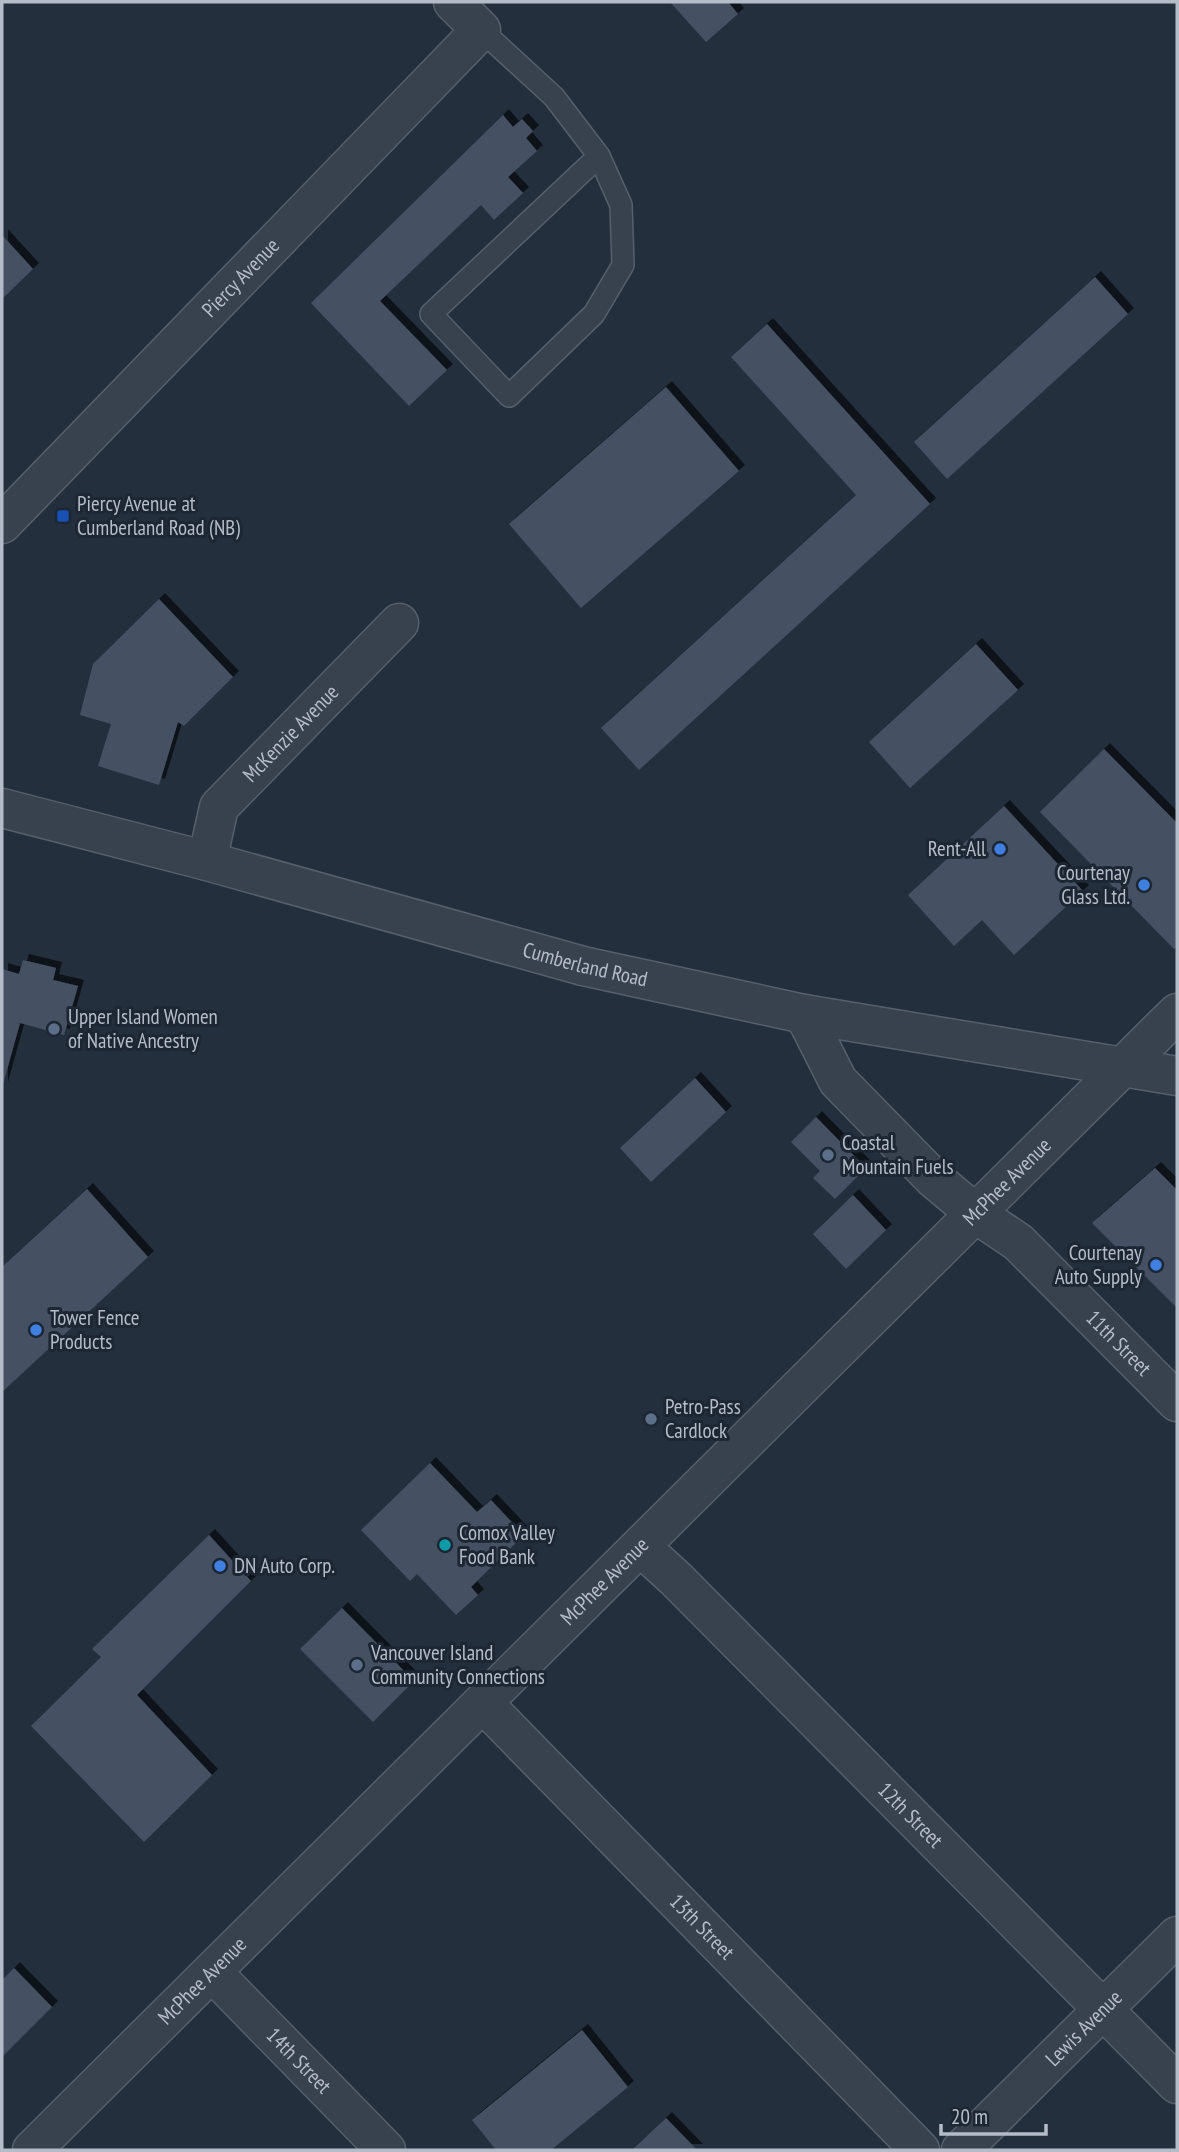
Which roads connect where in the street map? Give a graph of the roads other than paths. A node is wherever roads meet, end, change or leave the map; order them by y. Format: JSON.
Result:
{"nodes":[{"id":1,"x":453,"y":2,"type":"edge"},
{"id":2,"x":481,"y":30,"type":"junction"},
{"id":3,"x":599,"y":156,"type":"junction"},
{"id":4,"x":2,"y":524,"type":"edge"},
{"id":5,"x":399,"y":623,"type":"dead end"},
{"id":6,"x":2,"y":808,"type":"edge"},
{"id":7,"x":208,"y":861,"type":"junction"},
{"id":8,"x":1177,"y":1013,"type":"edge"},
{"id":9,"x":804,"y":1014,"type":"junction"},
{"id":10,"x":1126,"y":1066,"type":"junction"},
{"id":11,"x":1177,"y":1076,"type":"edge"},
{"id":12,"x":976,"y":1214,"type":"junction"},
{"id":13,"x":1177,"y":1402,"type":"edge"},
{"id":14,"x":641,"y":1547,"type":"junction"},
{"id":15,"x":483,"y":1703,"type":"junction"},
{"id":16,"x":1177,"y":1937,"type":"edge"},
{"id":17,"x":212,"y":1972,"type":"junction"},
{"id":18,"x":1103,"y":2010,"type":"junction"},
{"id":19,"x":1177,"y":2084,"type":"edge"},
{"id":20,"x":42,"y":2147,"type":"edge"},
{"id":21,"x":386,"y":2150,"type":"edge"},
{"id":22,"x":920,"y":2150,"type":"edge"},
{"id":23,"x":961,"y":2150,"type":"edge"}],
"edges":[{"from":1,"to":2,"type":"street"},
{"from":2,"to":3,"type":"lane"},
{"from":2,"to":4,"type":"street","name":"Piercy Avenue"},
{"from":3,"to":3,"type":"lane"},
{"from":5,"to":7,"type":"street","name":"McKenzie Avenue"},
{"from":6,"to":7,"type":"street","name":"Cumberland Road"},
{"from":7,"to":9,"type":"street","name":"Cumberland Road"},
{"from":8,"to":10,"type":"street","name":"McPhee Avenue"},
{"from":9,"to":10,"type":"street","name":"Cumberland Road"},
{"from":9,"to":12,"type":"street","name":"11th Street"},
{"from":10,"to":11,"type":"street","name":"Cumberland Road"},
{"from":10,"to":12,"type":"street","name":"McPhee Avenue"},
{"from":12,"to":13,"type":"street","name":"11th Street"},
{"from":12,"to":14,"type":"street","name":"McPhee Avenue"},
{"from":14,"to":15,"type":"street","name":"McPhee Avenue"},
{"from":14,"to":18,"type":"street","name":"12th Street"},
{"from":15,"to":17,"type":"street","name":"McPhee Avenue"},
{"from":15,"to":22,"type":"street","name":"13th Street"},
{"from":16,"to":18,"type":"street","name":"Lewis Avenue"},
{"from":17,"to":20,"type":"street","name":"McPhee Avenue"},
{"from":17,"to":21,"type":"street","name":"14th Street"},
{"from":18,"to":19,"type":"street","name":"12th Street"},
{"from":18,"to":23,"type":"street","name":"Lewis Avenue"}]}
